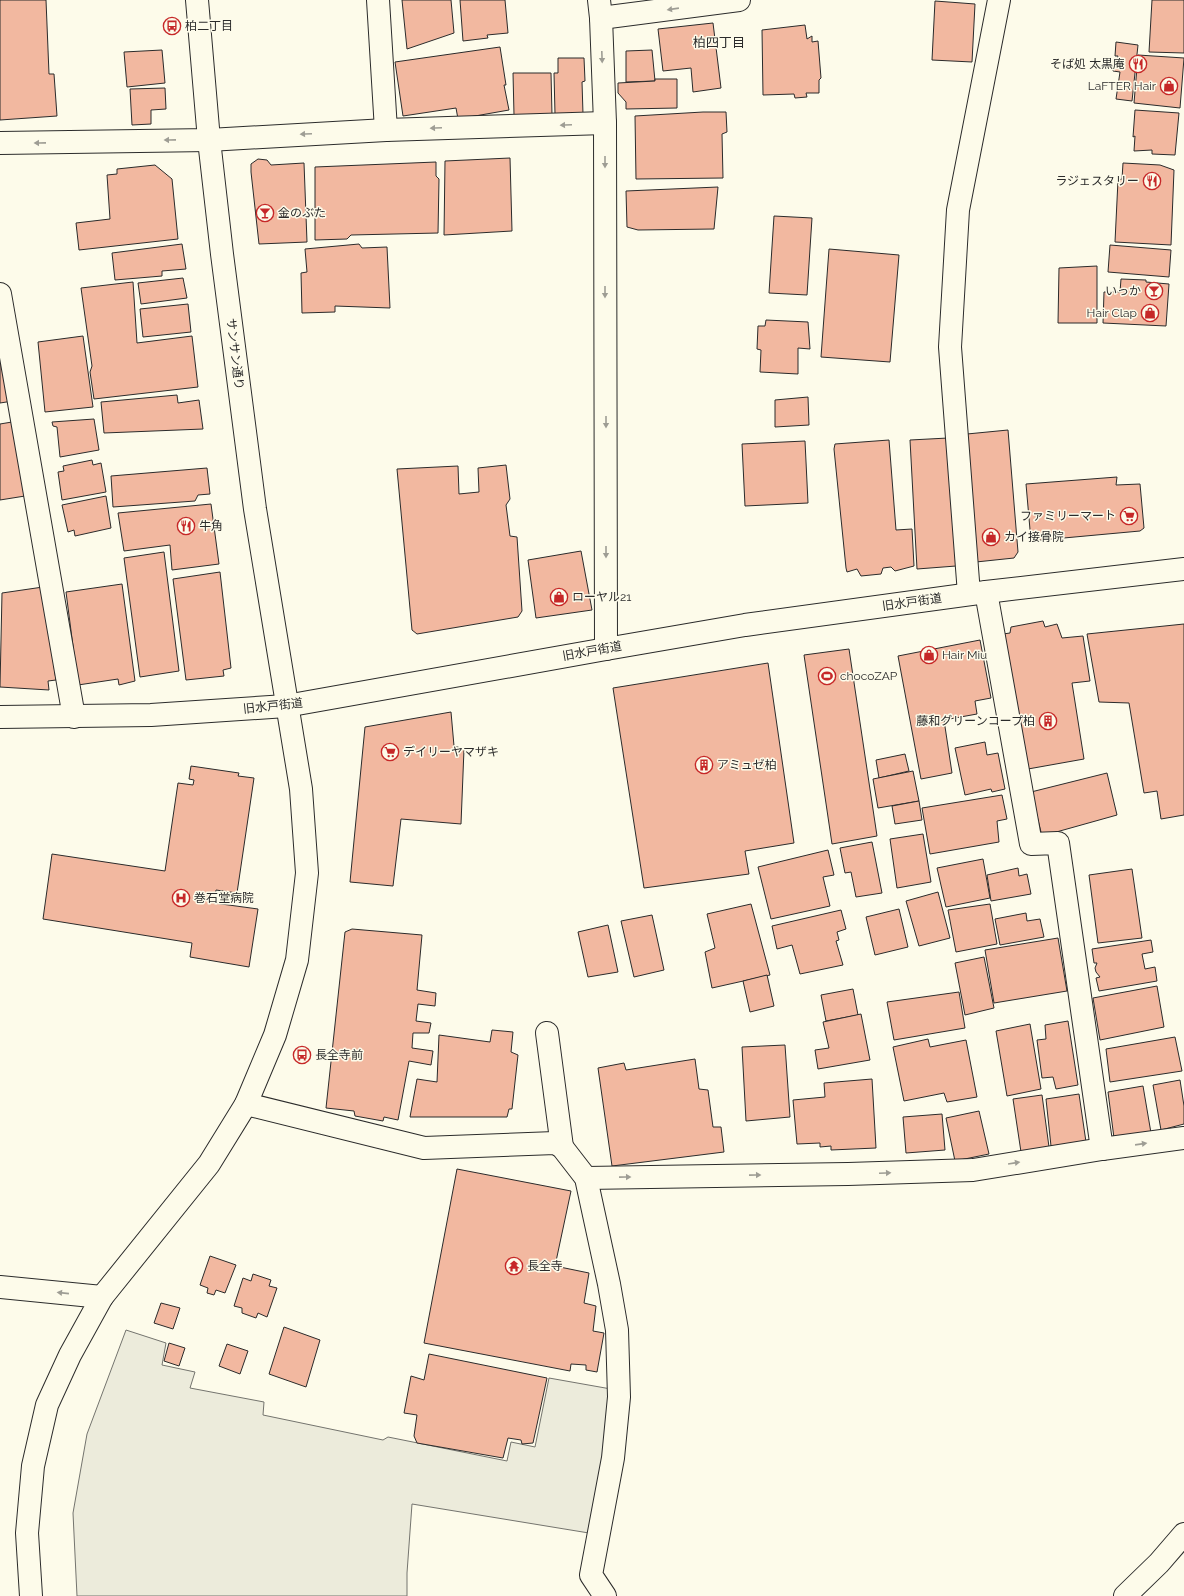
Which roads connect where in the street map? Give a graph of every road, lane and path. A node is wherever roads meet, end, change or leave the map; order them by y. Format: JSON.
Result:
{"nodes":[{"id":1,"x":197,"y":0,"type":"edge"},
{"id":2,"x":378,"y":0,"type":"edge"},
{"id":3,"x":739,"y":0,"type":"edge"},
{"id":4,"x":1000,"y":0,"type":"edge"},
{"id":5,"x":600,"y":9,"type":"edge"},
{"id":6,"x":605,"y":123,"type":"junction"},
{"id":7,"x":386,"y":130,"type":"junction"},
{"id":8,"x":209,"y":140,"type":"junction"},
{"id":9,"x":0,"y":143,"type":"edge"},
{"id":10,"x":0,"y":294,"type":"edge"},
{"id":11,"x":1184,"y":570,"type":"edge"},
{"id":12,"x":977,"y":593,"type":"junction"},
{"id":13,"x":606,"y":649,"type":"junction"},
{"id":14,"x":286,"y":706,"type":"junction"},
{"id":15,"x":0,"y":716,"type":"edge"},
{"id":16,"x":74,"y":717,"type":"junction"},
{"id":17,"x":547,"y":1033,"type":"dead end"},
{"id":18,"x":246,"y":1104,"type":"junction"},
{"id":19,"x":1184,"y":1138,"type":"edge"},
{"id":20,"x":562,"y":1147,"type":"junction"},
{"id":21,"x":1102,"y":1149,"type":"junction"},
{"id":22,"x":586,"y":1178,"type":"junction"},
{"id":23,"x":0,"y":1287,"type":"edge"},
{"id":24,"x":102,"y":1297,"type":"junction"},
{"id":25,"x":1184,"y":1534,"type":"edge"},
{"id":26,"x":31,"y":1596,"type":"edge"},
{"id":27,"x":604,"y":1596,"type":"edge"},
{"id":28,"x":1125,"y":1596,"type":"edge"}],
"edges":[{"from":1,"to":8,"type":"street","name":"サンサン通り"},
{"from":2,"to":7,"type":"street"},
{"from":3,"to":5,"type":"street","one_way":true},
{"from":4,"to":12,"type":"street"},
{"from":5,"to":6,"type":"street","one_way":true},
{"from":6,"to":7,"type":"street","one_way":true},
{"from":6,"to":13,"type":"street","one_way":true},
{"from":7,"to":8,"type":"street","one_way":true},
{"from":8,"to":9,"type":"street","one_way":true},
{"from":8,"to":14,"type":"street","name":"サンサン通り"},
{"from":10,"to":16,"type":"street"},
{"from":11,"to":12,"type":"street","name":"旧水戸街道"},
{"from":12,"to":13,"type":"street","name":"旧水戸街道"},
{"from":12,"to":21,"type":"street"},
{"from":13,"to":14,"type":"street","name":"旧水戸街道"},
{"from":14,"to":16,"type":"street","name":"旧水戸街道"},
{"from":14,"to":18,"type":"street","name":"サンサン通り"},
{"from":15,"to":16,"type":"street","name":"旧水戸街道"},
{"from":17,"to":20,"type":"street"},
{"from":18,"to":20,"type":"street"},
{"from":18,"to":24,"type":"street","name":"サンサン通り"},
{"from":21,"to":19,"type":"street","one_way":true},
{"from":20,"to":22,"type":"street"},
{"from":22,"to":21,"type":"street","one_way":true},
{"from":22,"to":27,"type":"street"},
{"from":24,"to":23,"type":"street","one_way":true},
{"from":24,"to":26,"type":"street","name":"サンサン通り"},
{"from":25,"to":28,"type":"street"}]}
